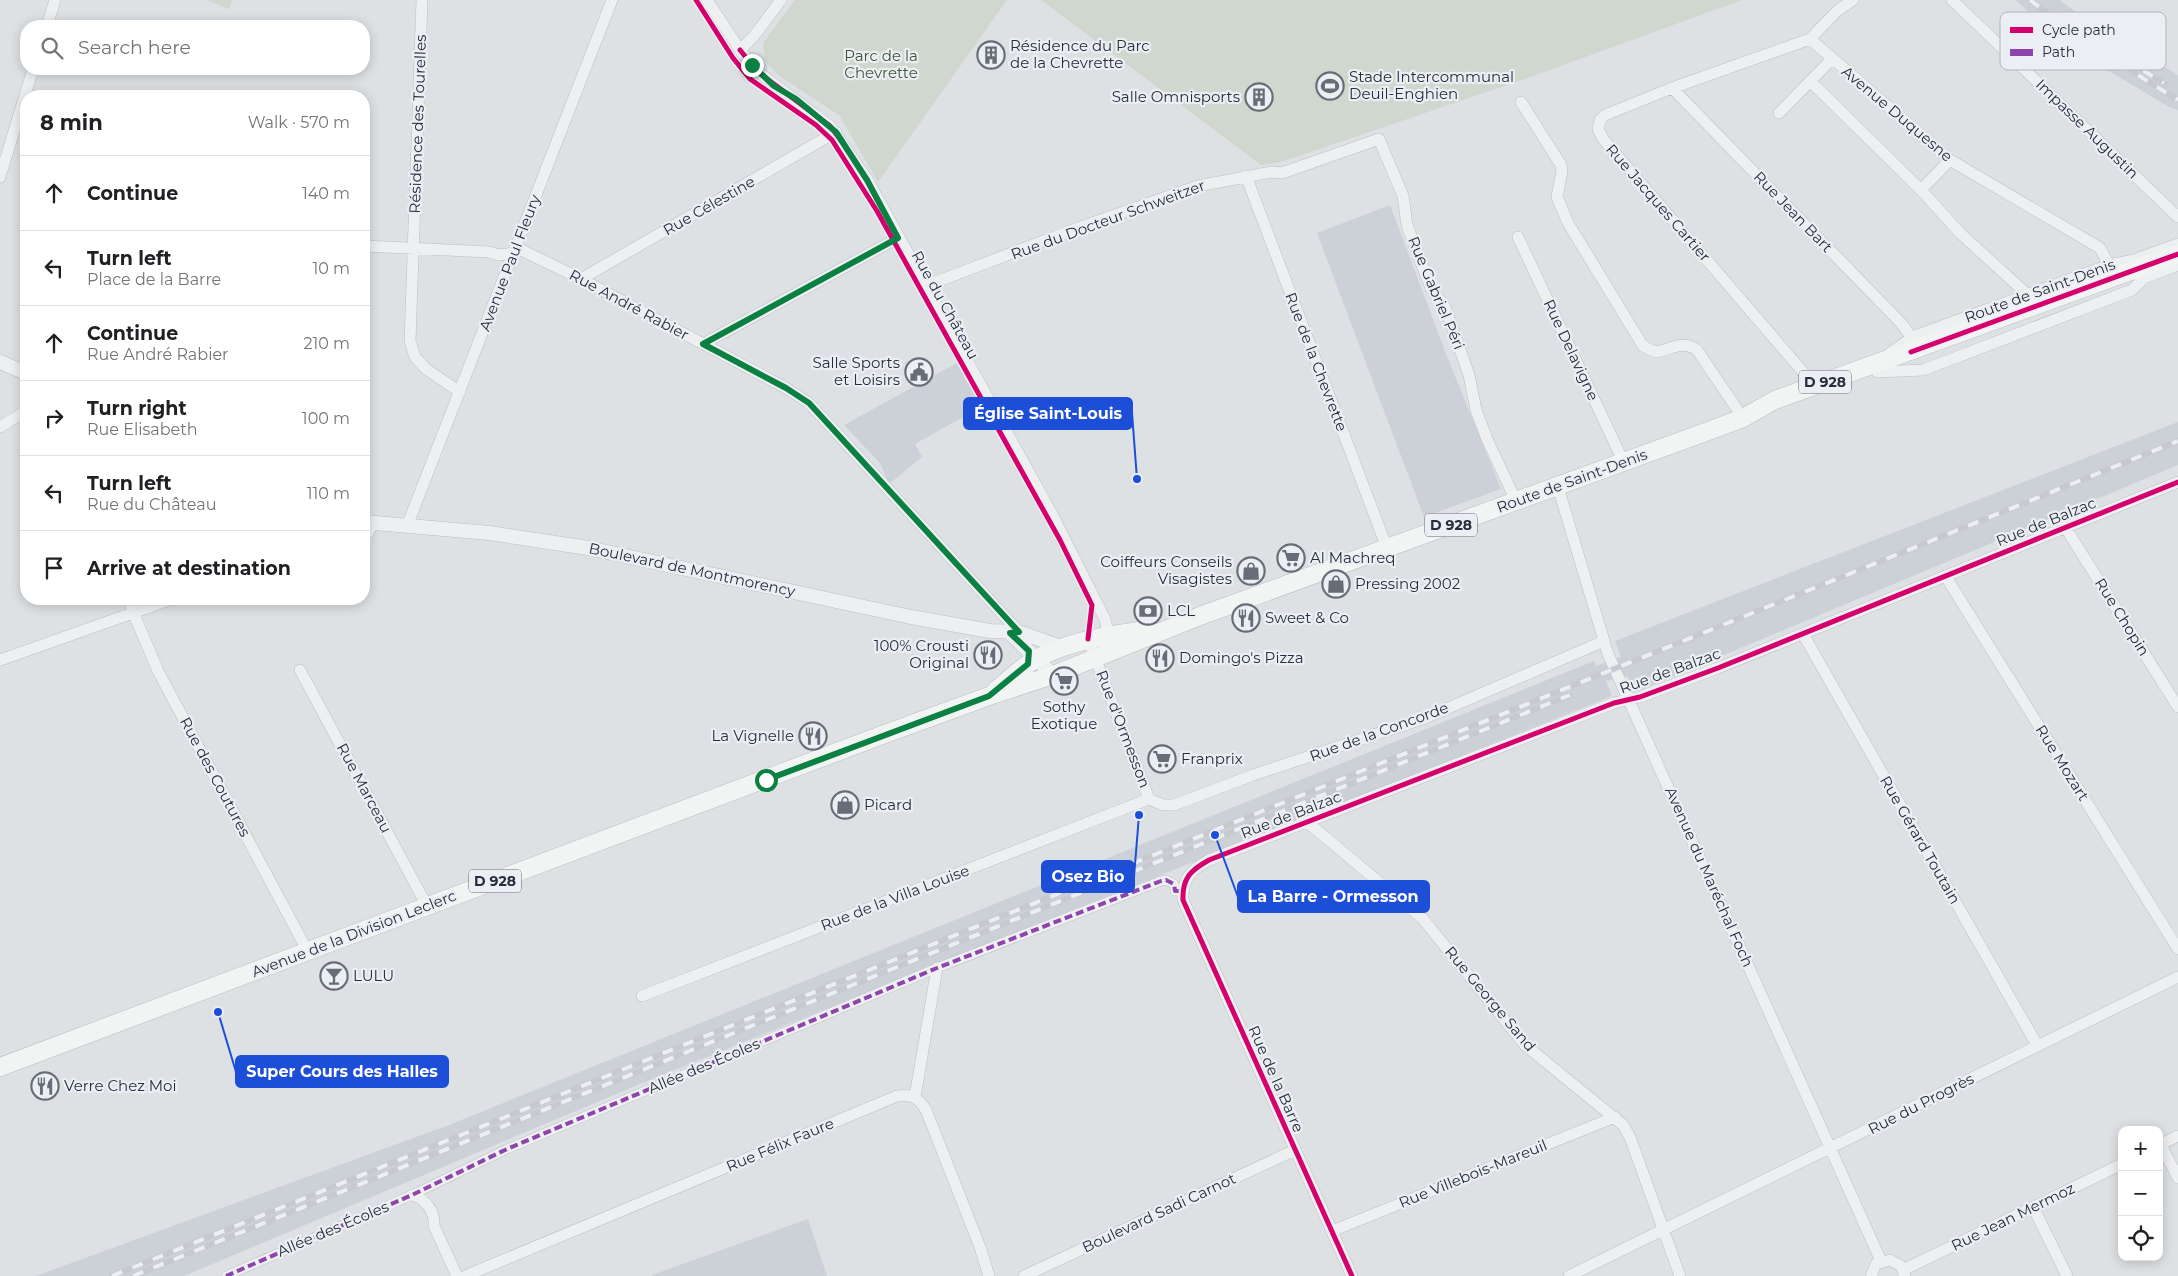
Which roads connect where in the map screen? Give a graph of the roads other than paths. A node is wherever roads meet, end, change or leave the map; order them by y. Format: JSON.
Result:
{"nodes":[{"id":1,"x":56,"y":0,"type":"edge"},
{"id":2,"x":422,"y":0,"type":"edge"},
{"id":3,"x":612,"y":0,"type":"edge"},
{"id":4,"x":707,"y":0,"type":"edge"},
{"id":5,"x":781,"y":0,"type":"edge"},
{"id":6,"x":1853,"y":0,"type":"edge"},
{"id":7,"x":1952,"y":0,"type":"edge"},
{"id":8,"x":48,"y":20,"type":"edge"},
{"id":9,"x":1810,"y":39,"type":"junction"},
{"id":10,"x":2000,"y":46,"type":"edge"},
{"id":11,"x":740,"y":50,"type":"junction"},
{"id":12,"x":1832,"y":59,"type":"junction"},
{"id":13,"x":2025,"y":70,"type":"edge"},
{"id":14,"x":31,"y":75,"type":"edge"},
{"id":15,"x":1810,"y":80,"type":"junction"},
{"id":16,"x":1672,"y":88,"type":"junction"},
{"id":17,"x":25,"y":90,"type":"edge"},
{"id":18,"x":1521,"y":102,"type":"dead end"},
{"id":19,"x":20,"y":103,"type":"edge"},
{"id":20,"x":1779,"y":113,"type":"dead end"},
{"id":21,"x":836,"y":132,"type":"junction"},
{"id":22,"x":1380,"y":139,"type":"joint"},
{"id":23,"x":5,"y":142,"type":"edge"},
{"id":24,"x":1950,"y":160,"type":"junction"},
{"id":25,"x":1246,"y":176,"type":"junction"},
{"id":26,"x":0,"y":177,"type":"edge"},
{"id":27,"x":1921,"y":190,"type":"junction"},
{"id":28,"x":2178,"y":217,"type":"edge"},
{"id":29,"x":1518,"y":237,"type":"dead end"},
{"id":30,"x":898,"y":238,"type":"junction"},
{"id":31,"x":2178,"y":244,"type":"edge"},
{"id":32,"x":370,"y":246,"type":"edge"},
{"id":33,"x":414,"y":248,"type":"junction"},
{"id":34,"x":516,"y":250,"type":"junction"},
{"id":35,"x":2178,"y":254,"type":"edge"},
{"id":36,"x":2178,"y":265,"type":"edge"},
{"id":37,"x":2109,"y":266,"type":"junction"},
{"id":38,"x":581,"y":279,"type":"junction"},
{"id":39,"x":926,"y":286,"type":"junction"},
{"id":40,"x":2028,"y":295,"type":"junction"},
{"id":41,"x":703,"y":344,"type":"junction"},
{"id":42,"x":1911,"y":345,"type":"junction"},
{"id":43,"x":0,"y":362,"type":"edge"},
{"id":44,"x":1875,"y":368,"type":"junction"},
{"id":45,"x":20,"y":370,"type":"edge"},
{"id":46,"x":1815,"y":386,"type":"junction"},
{"id":47,"x":460,"y":392,"type":"junction"},
{"id":48,"x":1778,"y":406,"type":"junction"},
{"id":49,"x":20,"y":415,"type":"edge"},
{"id":50,"x":1743,"y":418,"type":"junction"},
{"id":51,"x":0,"y":427,"type":"edge"},
{"id":52,"x":1624,"y":463,"type":"junction"},
{"id":53,"x":2178,"y":482,"type":"edge"},
{"id":54,"x":1558,"y":487,"type":"junction"},
{"id":55,"x":1516,"y":501,"type":"junction"},
{"id":56,"x":370,"y":523,"type":"edge"},
{"id":57,"x":407,"y":526,"type":"junction"},
{"id":58,"x":2065,"y":527,"type":"junction"},
{"id":59,"x":1387,"y":548,"type":"junction"},
{"id":60,"x":1344,"y":564,"type":"joint"},
{"id":61,"x":1946,"y":577,"type":"junction"},
{"id":62,"x":131,"y":605,"type":"edge"},
{"id":63,"x":154,"y":605,"type":"edge"},
{"id":64,"x":133,"y":612,"type":"junction"},
{"id":65,"x":1014,"y":633,"type":"junction"},
{"id":66,"x":1803,"y":634,"type":"junction"},
{"id":67,"x":1604,"y":641,"type":"junction"},
{"id":68,"x":1064,"y":648,"type":"junction"},
{"id":69,"x":1106,"y":649,"type":"junction"},
{"id":70,"x":1031,"y":658,"type":"junction"},
{"id":71,"x":0,"y":660,"type":"edge"},
{"id":72,"x":300,"y":670,"type":"dead end"},
{"id":73,"x":1053,"y":675,"type":"junction"},
{"id":74,"x":989,"y":696,"type":"junction"},
{"id":75,"x":1630,"y":700,"type":"junction"},
{"id":76,"x":2178,"y":707,"type":"edge"},
{"id":77,"x":1149,"y":799,"type":"junction"},
{"id":78,"x":1307,"y":822,"type":"junction"},
{"id":79,"x":1183,"y":892,"type":"junction"},
{"id":80,"x":428,"y":906,"type":"junction"},
{"id":81,"x":2178,"y":949,"type":"edge"},
{"id":82,"x":308,"y":952,"type":"junction"},
{"id":83,"x":937,"y":968,"type":"junction"},
{"id":84,"x":2178,"y":977,"type":"edge"},
{"id":85,"x":642,"y":996,"type":"dead end"},
{"id":86,"x":2037,"y":1045,"type":"junction"},
{"id":87,"x":0,"y":1066,"type":"edge"},
{"id":88,"x":915,"y":1097,"type":"junction"},
{"id":89,"x":1615,"y":1117,"type":"junction"},
{"id":90,"x":2178,"y":1136,"type":"edge"},
{"id":91,"x":2163,"y":1144,"type":"edge"},
{"id":92,"x":1831,"y":1149,"type":"junction"},
{"id":93,"x":1294,"y":1150,"type":"junction"},
{"id":94,"x":2163,"y":1150,"type":"edge"},
{"id":95,"x":2118,"y":1166,"type":"edge"},
{"id":96,"x":2178,"y":1178,"type":"edge"},
{"id":97,"x":412,"y":1195,"type":"junction"},
{"id":98,"x":2033,"y":1207,"type":"junction"},
{"id":99,"x":1663,"y":1229,"type":"junction"},
{"id":100,"x":1332,"y":1231,"type":"junction"},
{"id":101,"x":1881,"y":1261,"type":"junction"},
{"id":102,"x":1904,"y":1273,"type":"edge"},
{"id":103,"x":226,"y":1276,"type":"edge"},
{"id":104,"x":458,"y":1276,"type":"edge"},
{"id":105,"x":465,"y":1276,"type":"edge"},
{"id":106,"x":989,"y":1276,"type":"edge"},
{"id":107,"x":1024,"y":1276,"type":"edge"},
{"id":108,"x":1352,"y":1276,"type":"edge"},
{"id":109,"x":1569,"y":1276,"type":"edge"},
{"id":110,"x":1680,"y":1276,"type":"edge"},
{"id":111,"x":1871,"y":1276,"type":"edge"},
{"id":112,"x":2067,"y":1276,"type":"edge"}],
"edges":[{"from":1,"to":8,"type":"street"},
{"from":2,"to":33,"type":"street","name":"Résidence des Tourelles"},
{"from":3,"to":34,"type":"street","name":"Avenue Paul Fleury"},
{"from":4,"to":11,"type":"street","name":"Rue du Château"},
{"from":5,"to":11,"type":"street"},
{"from":6,"to":9,"type":"street"},
{"from":7,"to":10,"type":"street","name":"Impasse Augustin"},
{"from":9,"to":12,"type":"street","name":"Avenue Duquesne"},
{"from":9,"to":16,"type":"street","name":"Rue Jacques Cartier"},
{"from":11,"to":21,"type":"street","name":"Rue du Château"},
{"from":12,"to":15,"type":"street"},
{"from":12,"to":24,"type":"street","name":"Avenue Duquesne"},
{"from":13,"to":28,"type":"street","name":"Impasse Augustin"},
{"from":14,"to":17,"type":"street"},
{"from":15,"to":20,"type":"street"},
{"from":15,"to":27,"type":"street"},
{"from":16,"to":42,"type":"street","name":"Rue Jean Bart"},
{"from":16,"to":46,"type":"street","name":"Rue Jacques Cartier"},
{"from":18,"to":50,"type":"street"},
{"from":19,"to":23,"type":"street"},
{"from":21,"to":30,"type":"street","name":"Rue du Château"},
{"from":21,"to":38,"type":"street","name":"Rue Célestine"},
{"from":22,"to":25,"type":"street","name":"Rue du Docteur Schweitzer"},
{"from":22,"to":55,"type":"street","name":"Rue Gabriel Péri"},
{"from":23,"to":26,"type":"street"},
{"from":24,"to":27,"type":"street"},
{"from":24,"to":37,"type":"street","name":"Avenue Duquesne"},
{"from":25,"to":39,"type":"street","name":"Rue du Docteur Schweitzer"},
{"from":25,"to":59,"type":"street","name":"Rue de la Chevrette"},
{"from":27,"to":40,"type":"street"},
{"from":29,"to":52,"type":"street","name":"Rue Delavigne"},
{"from":30,"to":39,"type":"street","name":"Rue du Château"},
{"from":30,"to":41,"type":"street"},
{"from":31,"to":37,"type":"street","name":"Route de Saint-Denis"},
{"from":32,"to":33,"type":"street"},
{"from":33,"to":34,"type":"street"},
{"from":33,"to":47,"type":"street","name":"Résidence des Tourelles"},
{"from":34,"to":38,"type":"street","name":"Rue André Rabier"},
{"from":34,"to":47,"type":"street","name":"Avenue Paul Fleury"},
{"from":35,"to":42,"type":"main road","name":"Route de Saint-Denis"},
{"from":36,"to":44,"type":"street","name":"Route de Saint-Denis"},
{"from":37,"to":40,"type":"street","name":"Route de Saint-Denis"},
{"from":38,"to":41,"type":"street","name":"Rue André Rabier"},
{"from":39,"to":69,"type":"street","name":"Rue du Château"},
{"from":40,"to":42,"type":"street","name":"Route de Saint-Denis"},
{"from":41,"to":65,"type":"street","name":"Rue André Rabier"},
{"from":42,"to":44,"type":"main road","name":"Route de Saint-Denis"},
{"from":43,"to":45,"type":"street"},
{"from":44,"to":46,"type":"main road","name":"Route de Saint-Denis","number":"D 928"},
{"from":44,"to":48,"type":"main road","name":"Route de Saint-Denis"},
{"from":46,"to":48,"type":"main road","name":"Route de Saint-Denis","number":"D 928"},
{"from":47,"to":57,"type":"street","name":"Avenue Paul Fleury"},
{"from":48,"to":50,"type":"main road","name":"Route de Saint-Denis"},
{"from":49,"to":51,"type":"street"},
{"from":50,"to":52,"type":"main road","name":"Route de Saint-Denis","number":"D 928"},
{"from":52,"to":54,"type":"main road","name":"Route de Saint-Denis","number":"D 928"},
{"from":53,"to":58,"type":"street","name":"Rue de Balzac"},
{"from":54,"to":55,"type":"main road","name":"Route de Saint-Denis","number":"D 928"},
{"from":54,"to":67,"type":"street","name":"Avenue du Maréchal Foch"},
{"from":55,"to":59,"type":"main road","name":"Route de Saint-Denis","number":"D 928"},
{"from":56,"to":57,"type":"street","name":"Boulevard de Montmorency"},
{"from":57,"to":65,"type":"street","name":"Boulevard de Montmorency"},
{"from":58,"to":61,"type":"street","name":"Rue de Balzac"},
{"from":58,"to":76,"type":"street","name":"Rue Chopin"},
{"from":59,"to":60,"type":"main road","name":"Route de Saint-Denis","number":"D 928"},
{"from":60,"to":69,"type":"main road","name":"Avenue de la Division Leclerc","number":"D 928"},
{"from":61,"to":66,"type":"street","name":"Rue de Balzac"},
{"from":61,"to":81,"type":"street","name":"Rue Mozart"},
{"from":62,"to":64,"type":"street","name":"Rue des Coutures"},
{"from":63,"to":64,"type":"street"},
{"from":64,"to":71,"type":"street"},
{"from":64,"to":82,"type":"street","name":"Rue des Coutures"},
{"from":65,"to":68,"type":"street","name":"Boulevard de Montmorency"},
{"from":65,"to":70,"type":"street"},
{"from":66,"to":75,"type":"street","name":"Rue de Balzac"},
{"from":66,"to":86,"type":"street","name":"Rue Gérard Toutain"},
{"from":67,"to":75,"type":"street","name":"Avenue du Maréchal Foch"},
{"from":67,"to":77,"type":"street","name":"Rue de la Concorde"},
{"from":68,"to":69,"type":"main road","name":"Avenue de la Division Leclerc","number":"D 928"},
{"from":68,"to":70,"type":"main road","name":"Avenue de la Division Leclerc","number":"D 928"},
{"from":69,"to":73,"type":"main road","name":"Avenue de la Division Leclerc","number":"D 928"},
{"from":69,"to":77,"type":"street","name":"Rue d'Ormesson"},
{"from":70,"to":73,"type":"street"},
{"from":70,"to":74,"type":"main road","name":"Avenue de la Division Leclerc","number":"D 928"},
{"from":72,"to":80,"type":"street","name":"Rue Marceau"},
{"from":73,"to":74,"type":"main road","name":"Avenue de la Division Leclerc","number":"D 928"},
{"from":74,"to":80,"type":"main road","name":"Avenue de la Division Leclerc","number":"D 928"},
{"from":75,"to":78,"type":"street","name":"Rue de Balzac"},
{"from":75,"to":92,"type":"street","name":"Avenue du Maréchal Foch"},
{"from":77,"to":85,"type":"street","name":"Rue de la Villa Louise"},
{"from":78,"to":79,"type":"street","name":"Rue de Balzac"},
{"from":78,"to":89,"type":"street","name":"Rue George Sand"},
{"from":79,"to":83,"type":"street","name":"Allée des Écoles"},
{"from":79,"to":93,"type":"street","name":"Rue de la Barre"},
{"from":80,"to":82,"type":"main road","name":"Avenue de la Division Leclerc","number":"D 928"},
{"from":82,"to":87,"type":"main road","name":"Avenue de la Division Leclerc","number":"D 928"},
{"from":83,"to":88,"type":"street"},
{"from":83,"to":97,"type":"street","name":"Allée des Écoles"},
{"from":84,"to":86,"type":"street","name":"Rue du Progrès"},
{"from":86,"to":92,"type":"street","name":"Rue du Progrès"},
{"from":88,"to":105,"type":"street","name":"Rue Félix Faure"},
{"from":88,"to":106,"type":"street"},
{"from":89,"to":99,"type":"street","name":"Rue George Sand"},
{"from":89,"to":100,"type":"street","name":"Rue Villebois-Mareuil"},
{"from":90,"to":91,"type":"street"},
{"from":92,"to":99,"type":"street","name":"Rue du Progrès"},
{"from":92,"to":101,"type":"street","name":"Avenue du Maréchal Foch"},
{"from":93,"to":100,"type":"street","name":"Rue de la Barre"},
{"from":93,"to":107,"type":"street","name":"Boulevard Sadi Carnot"},
{"from":94,"to":96,"type":"street"},
{"from":95,"to":98,"type":"street","name":"Rue Jean Mermoz"},
{"from":97,"to":103,"type":"street","name":"Allée des Écoles"},
{"from":97,"to":104,"type":"street"},
{"from":98,"to":102,"type":"street","name":"Rue Jean Mermoz"},
{"from":98,"to":112,"type":"street"},
{"from":99,"to":109,"type":"street","name":"Rue du Progrès"},
{"from":99,"to":110,"type":"street","name":"Rue George Sand"},
{"from":100,"to":108,"type":"street","name":"Rue de la Barre"},
{"from":101,"to":102,"type":"street"},
{"from":101,"to":111,"type":"street"}]}
